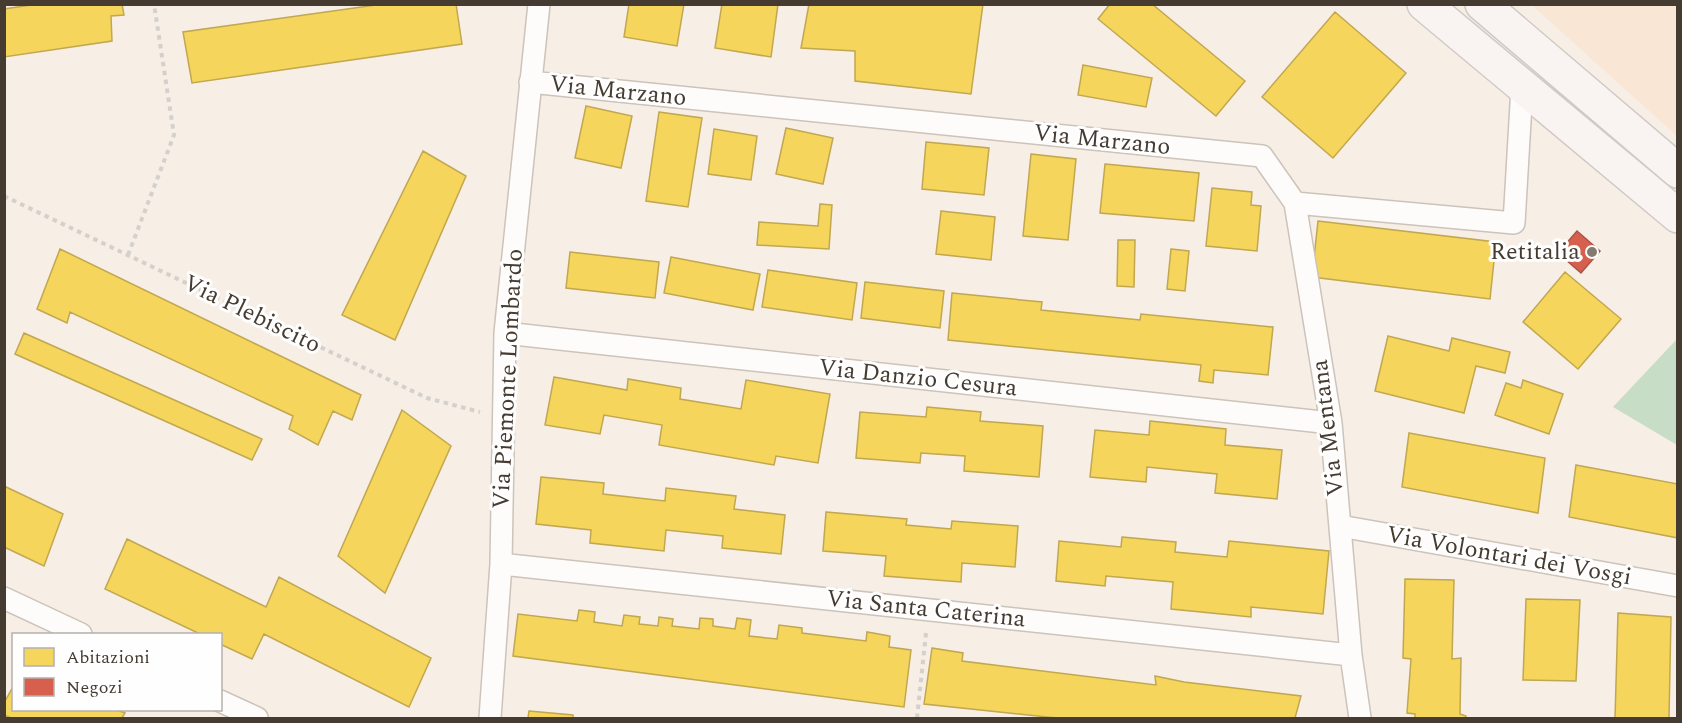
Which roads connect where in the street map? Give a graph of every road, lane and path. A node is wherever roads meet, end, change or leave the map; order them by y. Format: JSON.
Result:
{"nodes":[{"id":1,"x":154,"y":4,"type":"edge"},
{"id":2,"x":539,"y":4,"type":"edge"},
{"id":3,"x":1425,"y":4,"type":"edge"},
{"id":4,"x":1482,"y":4,"type":"edge"},
{"id":5,"x":530,"y":82,"type":"junction"},
{"id":6,"x":1522,"y":87,"type":"junction"},
{"id":7,"x":1677,"y":171,"type":"edge"},
{"id":8,"x":4,"y":196,"type":"edge"},
{"id":9,"x":1296,"y":203,"type":"junction"},
{"id":10,"x":1677,"y":216,"type":"edge"},
{"id":11,"x":128,"y":255,"type":"junction"},
{"id":12,"x":506,"y":333,"type":"junction"},
{"id":13,"x":504,"y":419,"type":"junction"},
{"id":14,"x":1331,"y":423,"type":"junction"},
{"id":15,"x":1340,"y":526,"type":"junction"},
{"id":16,"x":501,"y":564,"type":"junction"},
{"id":17,"x":1677,"y":586,"type":"edge"},
{"id":18,"x":4,"y":598,"type":"edge"},
{"id":19,"x":928,"y":609,"type":"junction"},
{"id":20,"x":79,"y":633,"type":"edge"},
{"id":21,"x":1351,"y":655,"type":"junction"},
{"id":22,"x":222,"y":702,"type":"edge"},
{"id":23,"x":257,"y":718,"type":"edge"},
{"id":24,"x":490,"y":718,"type":"edge"},
{"id":25,"x":917,"y":718,"type":"edge"},
{"id":26,"x":1360,"y":718,"type":"edge"}],
"edges":[{"from":1,"to":11,"type":"path"},
{"from":2,"to":5,"type":"street","name":"Via Piemonte Lombardo"},
{"from":3,"to":6,"type":"main road"},
{"from":4,"to":7,"type":"main road"},
{"from":5,"to":9,"type":"street","name":"Via Marzano"},
{"from":5,"to":12,"type":"street","name":"Via Piemonte Lombardo"},
{"from":6,"to":9,"type":"street"},
{"from":6,"to":10,"type":"main road"},
{"from":8,"to":11,"type":"path","name":"Via Plebiscito"},
{"from":9,"to":14,"type":"street","name":"Via Mentana"},
{"from":11,"to":13,"type":"path","name":"Via Plebiscito"},
{"from":12,"to":13,"type":"street","name":"Via Piemonte Lombardo"},
{"from":12,"to":14,"type":"street","name":"Via Danzio Cesura"},
{"from":13,"to":16,"type":"street","name":"Via Piemonte Lombardo"},
{"from":14,"to":15,"type":"street","name":"Via Mentana"},
{"from":15,"to":17,"type":"street","name":"Via Volontari dei Vosgi"},
{"from":15,"to":21,"type":"street","name":"Via Mentana"},
{"from":16,"to":19,"type":"street","name":"Via Santa Caterina"},
{"from":16,"to":24,"type":"street","name":"Via Piemonte Lombardo"},
{"from":18,"to":20,"type":"street"},
{"from":19,"to":21,"type":"street","name":"Via Santa Caterina"},
{"from":19,"to":25,"type":"path"},
{"from":21,"to":26,"type":"street","name":"Via Mentana"},
{"from":22,"to":23,"type":"street"}]}
